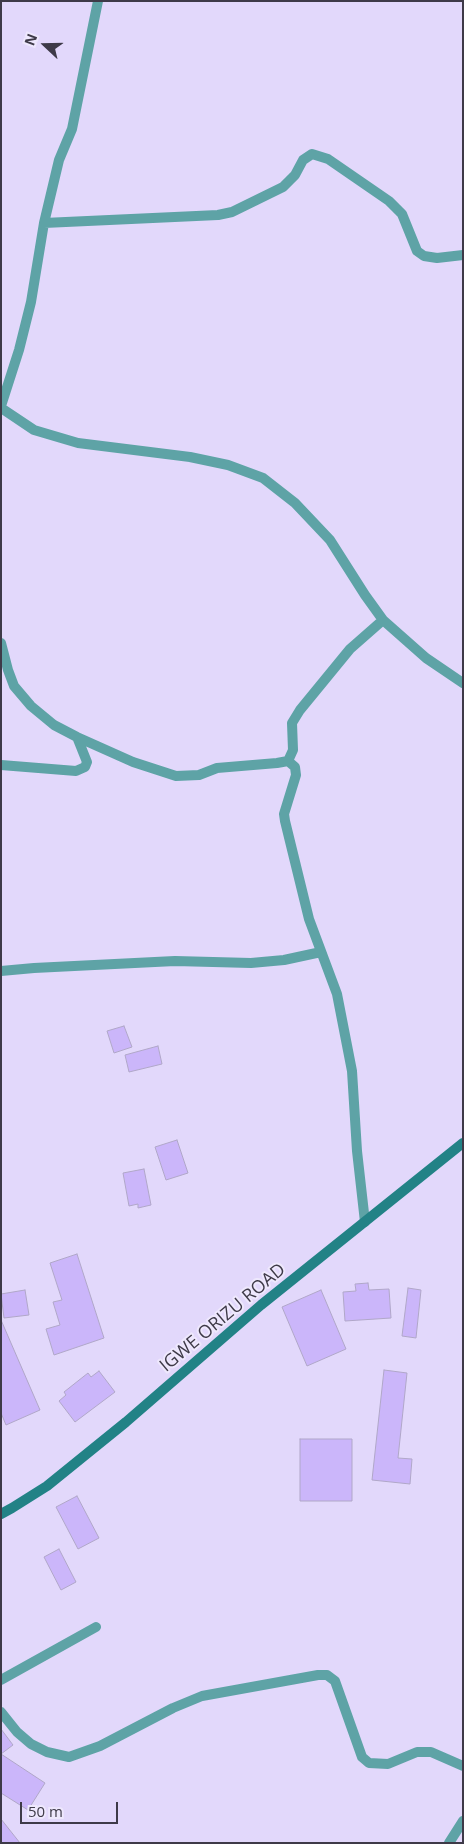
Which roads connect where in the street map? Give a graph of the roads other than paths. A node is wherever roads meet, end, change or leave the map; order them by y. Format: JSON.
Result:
{"nodes":[{"id":1,"x":98,"y":1,"type":"edge"},
{"id":2,"x":44,"y":222,"type":"junction"},
{"id":3,"x":463,"y":255,"type":"edge"},
{"id":4,"x":1,"y":407,"type":"edge"},
{"id":5,"x":383,"y":620,"type":"junction"},
{"id":6,"x":1,"y":643,"type":"edge"},
{"id":7,"x":463,"y":683,"type":"edge"},
{"id":8,"x":77,"y":737,"type":"junction"},
{"id":9,"x":288,"y":761,"type":"junction"},
{"id":10,"x":1,"y":766,"type":"edge"},
{"id":11,"x":321,"y":952,"type":"junction"},
{"id":12,"x":1,"y":971,"type":"edge"},
{"id":13,"x":463,"y":1143,"type":"edge"},
{"id":14,"x":365,"y":1222,"type":"junction"},
{"id":15,"x":1,"y":1514,"type":"edge"},
{"id":16,"x":96,"y":1627,"type":"dead end"},
{"id":17,"x":1,"y":1680,"type":"edge"},
{"id":18,"x":1,"y":1712,"type":"edge"},
{"id":19,"x":463,"y":1766,"type":"edge"},
{"id":20,"x":463,"y":1821,"type":"edge"},
{"id":21,"x":449,"y":1843,"type":"edge"}],
"edges":[{"from":1,"to":2,"type":"street"},
{"from":2,"to":3,"type":"street"},
{"from":2,"to":4,"type":"street"},
{"from":4,"to":5,"type":"street"},
{"from":5,"to":7,"type":"street"},
{"from":5,"to":9,"type":"street"},
{"from":6,"to":8,"type":"street"},
{"from":8,"to":9,"type":"street"},
{"from":8,"to":10,"type":"street"},
{"from":9,"to":11,"type":"street"},
{"from":11,"to":12,"type":"street"},
{"from":11,"to":14,"type":"street"},
{"from":13,"to":14,"type":"main road","name":"IGWE ORIZU ROAD"},
{"from":14,"to":15,"type":"main road","name":"IGWE ORIZU ROAD"},
{"from":16,"to":17,"type":"street"},
{"from":18,"to":19,"type":"street"},
{"from":20,"to":21,"type":"street"}]}
